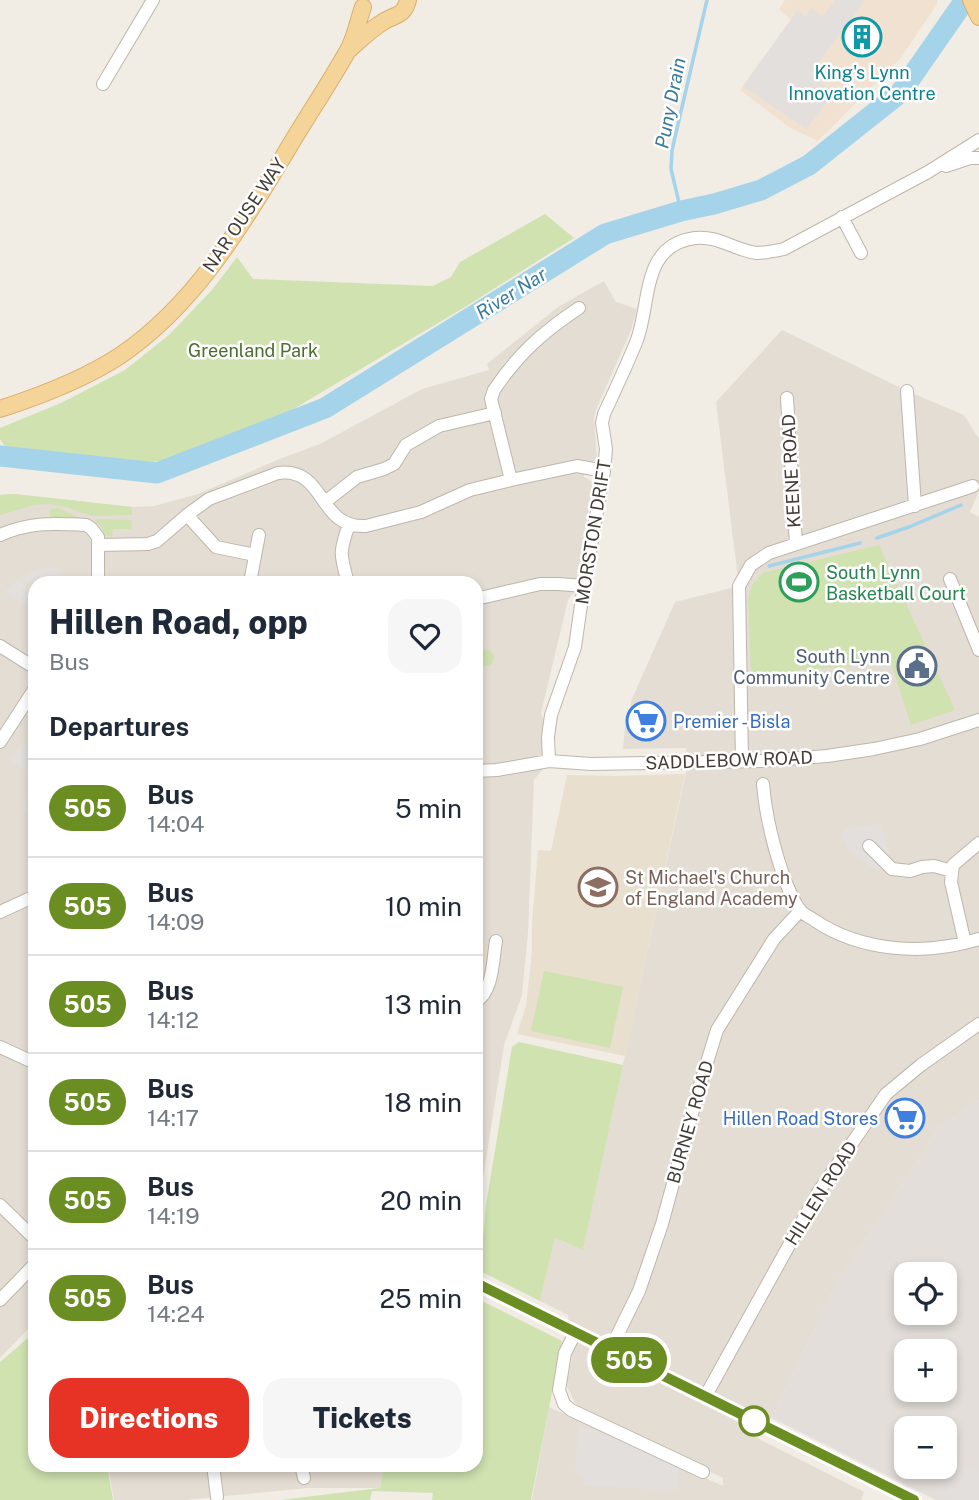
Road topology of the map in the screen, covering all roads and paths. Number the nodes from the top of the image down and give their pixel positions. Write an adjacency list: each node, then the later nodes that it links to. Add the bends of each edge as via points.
1 (153, 0): 8 (street)
2 (408, 0): 6 (main road, NAR OUSE WAY, via 396,17)
3 (971, 0): 5 (main road)
4 (362, 4): 6 (main road, NAR OUSE WAY, via 372,17); 7 (main road, NAR OUSE WAY)
5 (979, 16)
6 (383, 21): 7 (main road, NAR OUSE WAY)
7 (348, 50): 17 (main road, NAR OUSE WAY, via 229,244 157,327 120,356 73,381)
8 (103, 84)
9 (979, 140): 11 (street, MORSTON DRIFT)
10 (979, 158): 11 (street, MORSTON DRIFT)
11 (928, 172): 12 (street, MORSTON DRIFT)
12 (842, 217): 13 (street); 19 (street, MORSTON DRIFT, via 784,249 757,253 697,237 674,245 659,259 636,341 604,414)
13 (860, 253)
14 (579, 308): 18 (street, via 533,342 500,382 492,399)
15 (907, 391): 23 (street)
16 (787, 398): 28 (street, KEENE ROAD)
17 (0, 409)
18 (495, 413): 20 (street); 22 (street, via 439,426 406,445 394,464 357,477)
19 (604, 471): 20 (street, via 577,466); 35 (street, MORSTON DRIFT)
20 (511, 480): 25 (street, via 470,490 421,512 366,526)
21 (974, 486): 23 (street)
22 (325, 502): 24 (street, via 308,479 297,473 278,473 209,499); 25 (street)
23 (915, 506): 28 (street)
24 (187, 515): 29 (street, via 157,541); 30 (street, via 216,547)
25 (349, 524): 33 (street, via 341,549)
26 (0, 535): 29 (street, via 41,523 86,524 98,537)
27 (259, 535): 30 (street)
28 (796, 544): 44 (street, via 751,565 739,586)
29 (98, 545): 31 (street)
30 (255, 555): 32 (street)
31 (98, 576)
32 (251, 576)
33 (346, 576)
34 (950, 579): 38 (street)
35 (584, 586): 36 (street, via 540,584); 43 (street, MORSTON DRIFT, via 575,647 551,715)
36 (483, 597)
37 (0, 646): 39 (street)
38 (979, 650)
39 (28, 664)
40 (28, 699): 42 (street)
41 (979, 720): 44 (street, SADDLEBOW ROAD, via 874,749)
42 (0, 742)
43 (549, 761): 44 (street, SADDLEBOW ROAD); 45 (street, SADDLEBOW ROAD)
44 (742, 761)
45 (483, 771)
46 (763, 784): 51 (street, via 769,829)
47 (979, 843): 49 (street)
48 (869, 846): 49 (street, via 892,869 934,866)
49 (952, 871): 55 (street)
50 (28, 899): 52 (street)
51 (800, 911): 55 (street, via 853,939 895,948); 66 (street, BURNEY ROAD, via 774,939 717,1030 662,1224 639,1291)
52 (0, 912)
53 (979, 939): 55 (street)
54 (496, 941): 56 (street)
55 (965, 943)
56 (483, 996)
57 (979, 1024): 67 (street, HILLEN ROAD, via 886,1094 820,1191)
58 (0, 1047): 59 (street)
59 (28, 1060)
60 (0, 1205): 61 (street)
61 (28, 1232)
62 (28, 1271): 64 (street)
63 (483, 1287): 65 (street)
64 (0, 1300)
65 (575, 1333): 66 (street); 69 (street, via 565,1353 559,1390 564,1404)
66 (610, 1350): 67 (street)
67 (705, 1397): 71 (street)
68 (213, 1472): 70 (street)
69 (703, 1472)
70 (217, 1497)
71 (914, 1500)

